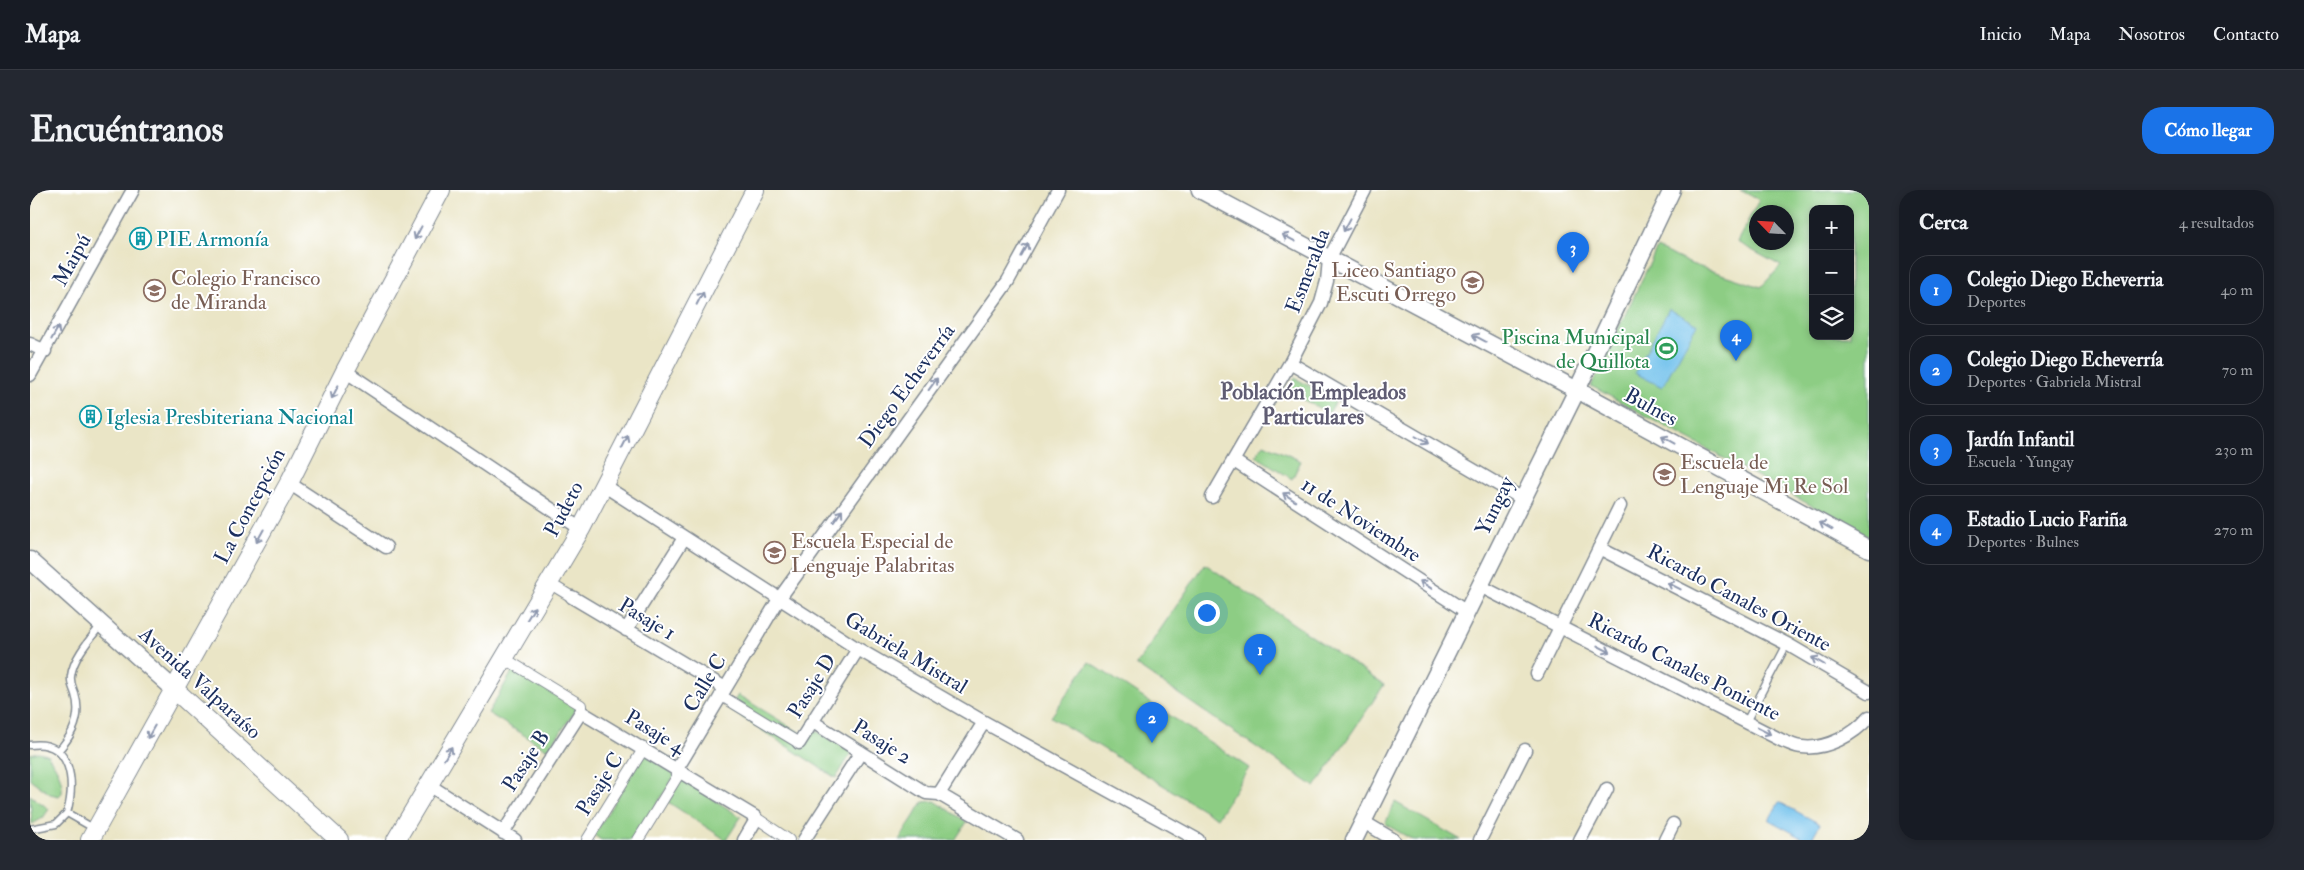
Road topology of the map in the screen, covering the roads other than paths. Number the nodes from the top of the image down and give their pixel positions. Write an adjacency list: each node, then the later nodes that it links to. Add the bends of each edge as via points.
1 (133, 190): 10 (street, Maipú, one-way to 1)
2 (441, 190): 12 (main road, La Concepción, one-way to 12)
3 (755, 190): 17 (main road, Pudeto, one-way to 3)
4 (1058, 190): 30 (street, Diego Echeverría, one-way to 4, via 1008,281)
5 (1200, 190): 8 (street, Bulnes, one-way to 5)
6 (1366, 190): 8 (street, Esmeralda, one-way to 8)
7 (1672, 190): 14 (street, Yungay)
8 (1329, 259): 11 (street, Esmeralda, via 1321,303); 14 (street, Bulnes, one-way to 8)
9 (30, 344): 10 (street)
10 (45, 351): 13 (street, Maipú)
11 (1290, 363): 15 (street, Esmeralda); 19 (street, one-way to 19)
12 (345, 371): 16 (main road, La Concepción, one-way to 16); 21 (street)
13 (30, 375)
14 (1577, 390): 19 (street, Yungay); 25 (street, Bulnes, one-way to 14)
15 (1234, 461): 18 (street, Esmeralda); 31 (street, 11 de Noviembre, one-way to 15)
16 (289, 483): 23 (street); 40 (main road, La Concepción, one-way to 40)
17 (603, 486): 21 (main road, Pudeto); 22 (street, Gabriela Mistral)
18 (1212, 497)
19 (1522, 499): 28 (street, Yungay)
20 (1620, 506): 24 (street)
21 (581, 529): 27 (main road, Pudeto)
22 (684, 538): 30 (street, Gabriela Mistral); 34 (street)
23 (386, 547)
24 (1599, 548): 33 (street); 35 (street, Ricardo Canales Oriente, one-way to 24)
25 (1869, 550)
26 (30, 560): 32 (street, Avenida Valparaíso)
27 (549, 583): 29 (street, Pasaje 1); 37 (main road, Pudeto, one-way to 27)
28 (1480, 586): 31 (street, Yungay); 33 (street, Ricardo Canales Poniente)
29 (572, 598): 34 (street, Pasaje 1)
30 (779, 598): 36 (street, Gabriela Mistral); 41 (street, Calle C)
31 (1467, 612): 59 (street, Yungay)
32 (102, 624): 40 (street, Avenida Valparaíso); 51 (lane, via 72,669 71,684 78,714 73,730)
33 (1561, 627): 38 (street); 46 (street, Ricardo Canales Poniente, one-way to 46)
34 (626, 630): 41 (street, Pasaje 1)
35 (1788, 644): 39 (street, Ricardo Canales Oriente, one-way to 35); 46 (lane)
36 (858, 649): 44 (street, Pasaje D); 45 (street, Gabriela Mistral)
37 (504, 658): 42 (street, Pasaje 4, via 581,705); 54 (main road, Pudeto, one-way to 37)
38 (1537, 674)
39 (1865, 689)
40 (175, 690): 63 (main road, La Concepción, one-way to 63); 65 (main road, Avenida Valparaíso)
41 (722, 692): 47 (street, Pasaje 1); 53 (street, Calle C)
42 (581, 712): 49 (street, Pasaje 4); 62 (street, Pasaje B)
43 (1869, 717): 46 (street, Ricardo Canales Poniente, one-way to 43, via 1801,747 1822,747 1860,728)
44 (813, 722): 47 (street, Pasaje D); 52 (street, Pasaje 2)
45 (984, 722): 56 (street); 73 (street, Gabriela Mistral)
46 (1746, 722)
47 (799, 743)
48 (30, 745): 51 (lane, via 44,745)
49 (644, 748): 53 (street, Pasaje 4); 68 (street, Pasaje C)
50 (1525, 750): 76 (street)
51 (58, 751): 57 (lane, via 67,763 72,782)
52 (861, 752): 56 (street, Pasaje 2); 64 (street)
53 (677, 769): 58 (street, Pasaje 4); 69 (street, Calle C, via 678,777)
54 (429, 786): 62 (street); 66 (main road, Pudeto)
55 (1607, 789): 77 (street)
56 (935, 794): 72 (street, Pasaje 2)
57 (67, 813): 61 (lane, via 56,824); 63 (lane)
58 (755, 817): 70 (street); 71 (street, Pasaje 4)
59 (1362, 821): 74 (street, Yungay); 75 (street)
60 (1673, 824): 78 (street)
61 (30, 829)
62 (503, 833): 67 (street)
63 (92, 837)
64 (807, 839)
65 (339, 840)
66 (396, 840)
67 (515, 840)
68 (587, 840)
69 (638, 840)
70 (744, 840)
71 (789, 840)
72 (1017, 840)
73 (1198, 840)
74 (1354, 840)
75 (1394, 840)
76 (1480, 840)
77 (1580, 840)
78 (1665, 840)

